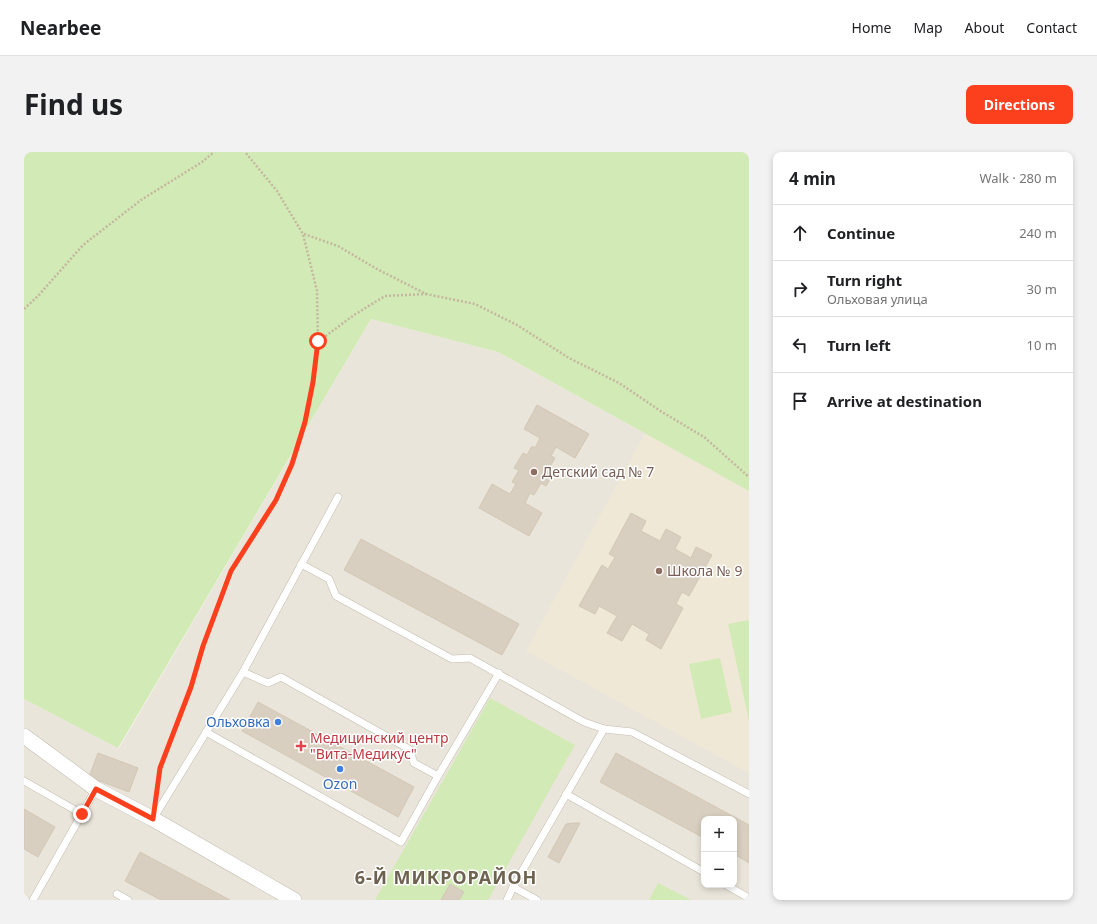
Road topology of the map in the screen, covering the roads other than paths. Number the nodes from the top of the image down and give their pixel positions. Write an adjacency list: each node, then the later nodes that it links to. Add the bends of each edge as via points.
1 (338, 497): 2 (lane)
2 (301, 564): 3 (lane); 4 (lane, via 329,579 336,596 452,659 470,658)
3 (243, 672): 6 (lane); 8 (lane, via 268,683 281,677 408,749 414,763)
4 (499, 673): 5 (lane, via 584,722); 8 (lane)
5 (604, 729): 11 (lane); 12 (lane, via 632,732)
6 (206, 732): 8 (lane, via 401,842); 14 (lane)
7 (24, 736): 10 (street)
8 (438, 776)
9 (24, 781): 13 (lane)
10 (96, 789): 13 (lane); 14 (street)
11 (566, 794): 15 (lane); 16 (lane)
12 (749, 794)
13 (82, 814): 20 (lane)
14 (153, 819): 22 (street)
15 (701, 870)
16 (513, 887): 23 (lane); 24 (lane)
17 (731, 888): 19 (lane)
18 (116, 894): 21 (lane)
19 (749, 898)
20 (33, 900)
21 (128, 900)
22 (294, 900)
23 (507, 900)
24 (536, 900)

